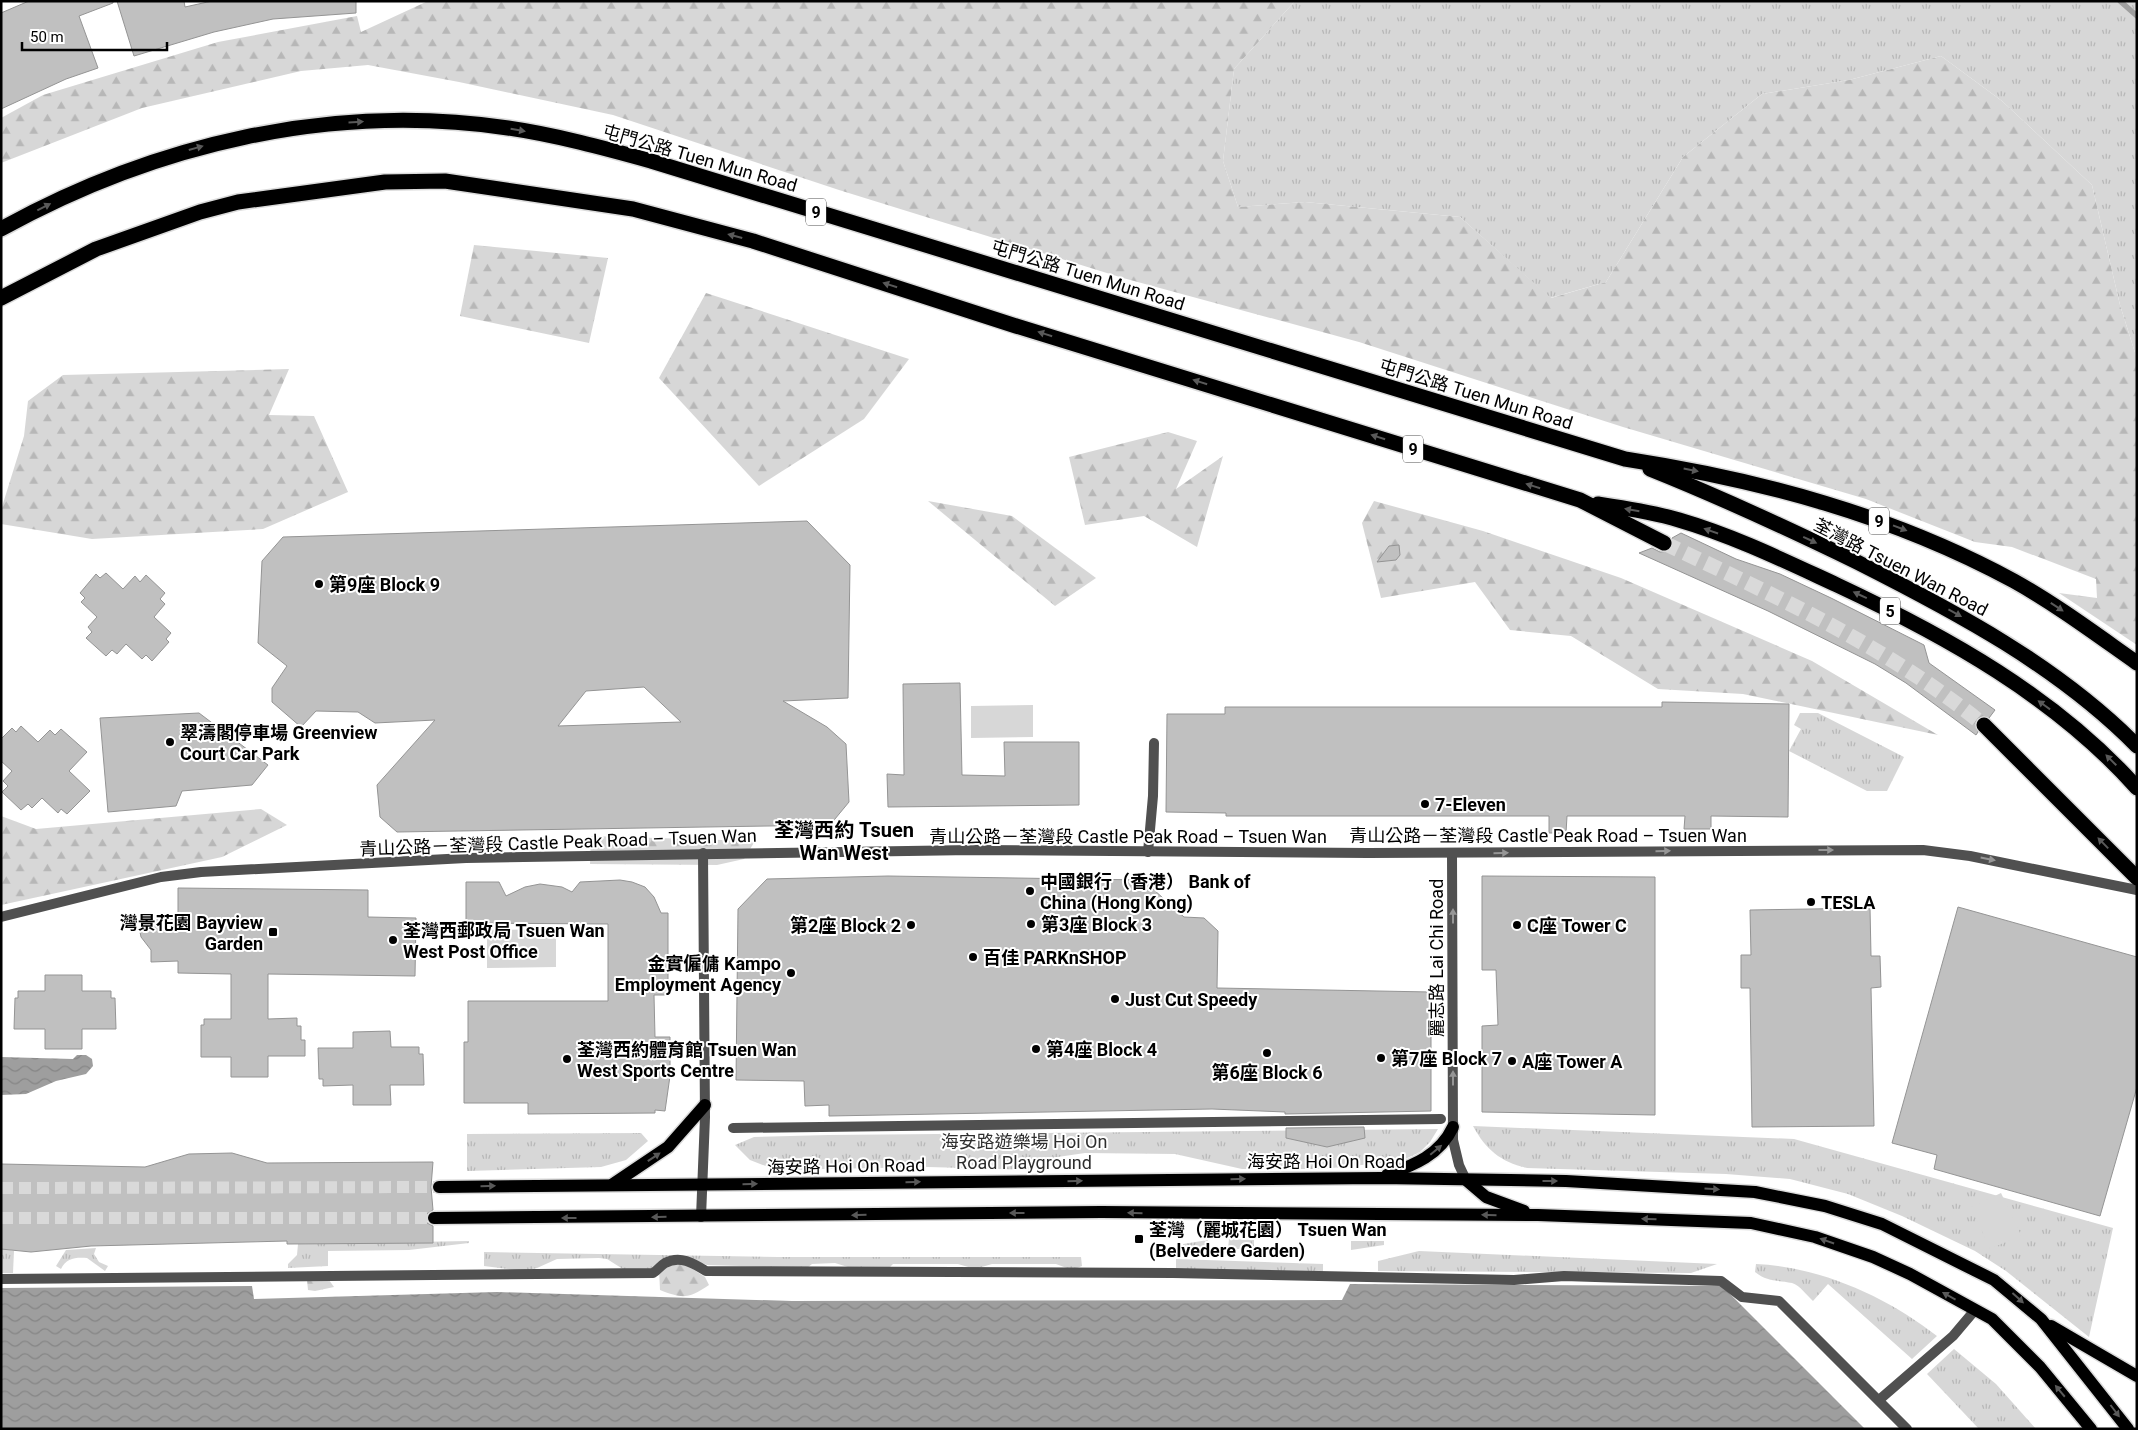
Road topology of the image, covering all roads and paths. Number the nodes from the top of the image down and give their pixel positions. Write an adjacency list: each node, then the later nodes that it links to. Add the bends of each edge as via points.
1 (1, 229): 3 (highway, 屯門公路 Tuen Mun Road / 9, one-way to 3, via 114,175 201,146 250,135 381,121 507,128 651,161)
2 (1, 298): 4 (highway, 9, one-way to 2, via 1016,326 753,241 633,209 454,182 385,182 238,202 96,249)
3 (1625, 459): 6 (highway, 屯門公路 Tuen Mun Road / 9, one-way to 6, via 1770,487 1904,530 2015,582); 9 (highway, 荃灣路 Tsuen Wan Road / 5, one-way to 9, via 1807,538 1957,614 2039,666)
4 (1580, 500): 5 (highway, 9); 10 (highway, 5, one-way to 4, via 2083,734 2021,688 1961,649 1872,601 1747,544 1679,520)
5 (1664, 543)
6 (2137, 663)
7 (1984, 725): 14 (highway, one-way to 7)
8 (1154, 743): 11 (street)
9 (2137, 746)
10 (2137, 788)
11 (1148, 852): 12 (street, 青山公路－荃灣段 Castle Peak Road – Tsuen Wan); 13 (street, 青山公路－荃灣段 Castle Peak Road – Tsuen Wan, via 972,850)
12 (1452, 853): 15 (street, 青山公路－荃灣段 Castle Peak Road – Tsuen Wan, one-way to 15, via 1923,850 1970,856); 19 (street, 麗志路 Lai Chi Road, one-way to 12)
13 (703, 854): 16 (street, 青山公路－荃灣段 Castle Peak Road – Tsuen Wan, via 486,857 232,868 161,877); 17 (street)
14 (2137, 878)
15 (2137, 890)
16 (1, 917)
17 (705, 1105): 23 (main road, one-way to 17, via 668,1146); 24 (street)
18 (1440, 1119): 20 (street)
19 (1453, 1127): 21 (main road, one-way to 19, via 1418,1163 1443,1144); 22 (street, 麗志路 Lai Chi Road, via 1454,1152)
20 (733, 1128)
21 (1380, 1178): 22 (main road, 海安路 Hoi On Road); 24 (main road, 海安路 Hoi On Road, one-way to 21)
22 (1466, 1180): 26 (main road, via 1486,1197); 31 (main road, 海安路 Hoi On Road, one-way to 31, via 1566,1181 1755,1192 1825,1206 1882,1224 1986,1276 2012,1293)
23 (614, 1184): 24 (main road, 海安路 Hoi On Road); 25 (main road, 海安路 Hoi On Road, one-way to 23)
24 (701, 1184): 27 (street)
25 (439, 1187)
26 (1538, 1215): 27 (main road, one-way to 27, via 1101,1212); 30 (main road, one-way to 26, via 1873,1257 1815,1237 1751,1222)
27 (701, 1216): 28 (main road, one-way to 28)
28 (434, 1218)
29 (1, 1279): 33 (street, via 653,1273 674,1260 692,1262 706,1271 1174,1273 1514,1280 1564,1276 1721,1281 1742,1297 1779,1301)
30 (1975, 1310): 33 (street, via 1953,1336); 35 (main road, one-way to 30, via 2040,1366 1992,1319)
31 (2041, 1319): 32 (main road, via 2100,1357); 36 (main road, 海安路 Hoi On Road, one-way to 36)
32 (2137, 1376)
33 (1879, 1400): 34 (street)
34 (1907, 1429)
35 (2091, 1429)
36 (2128, 1429)

